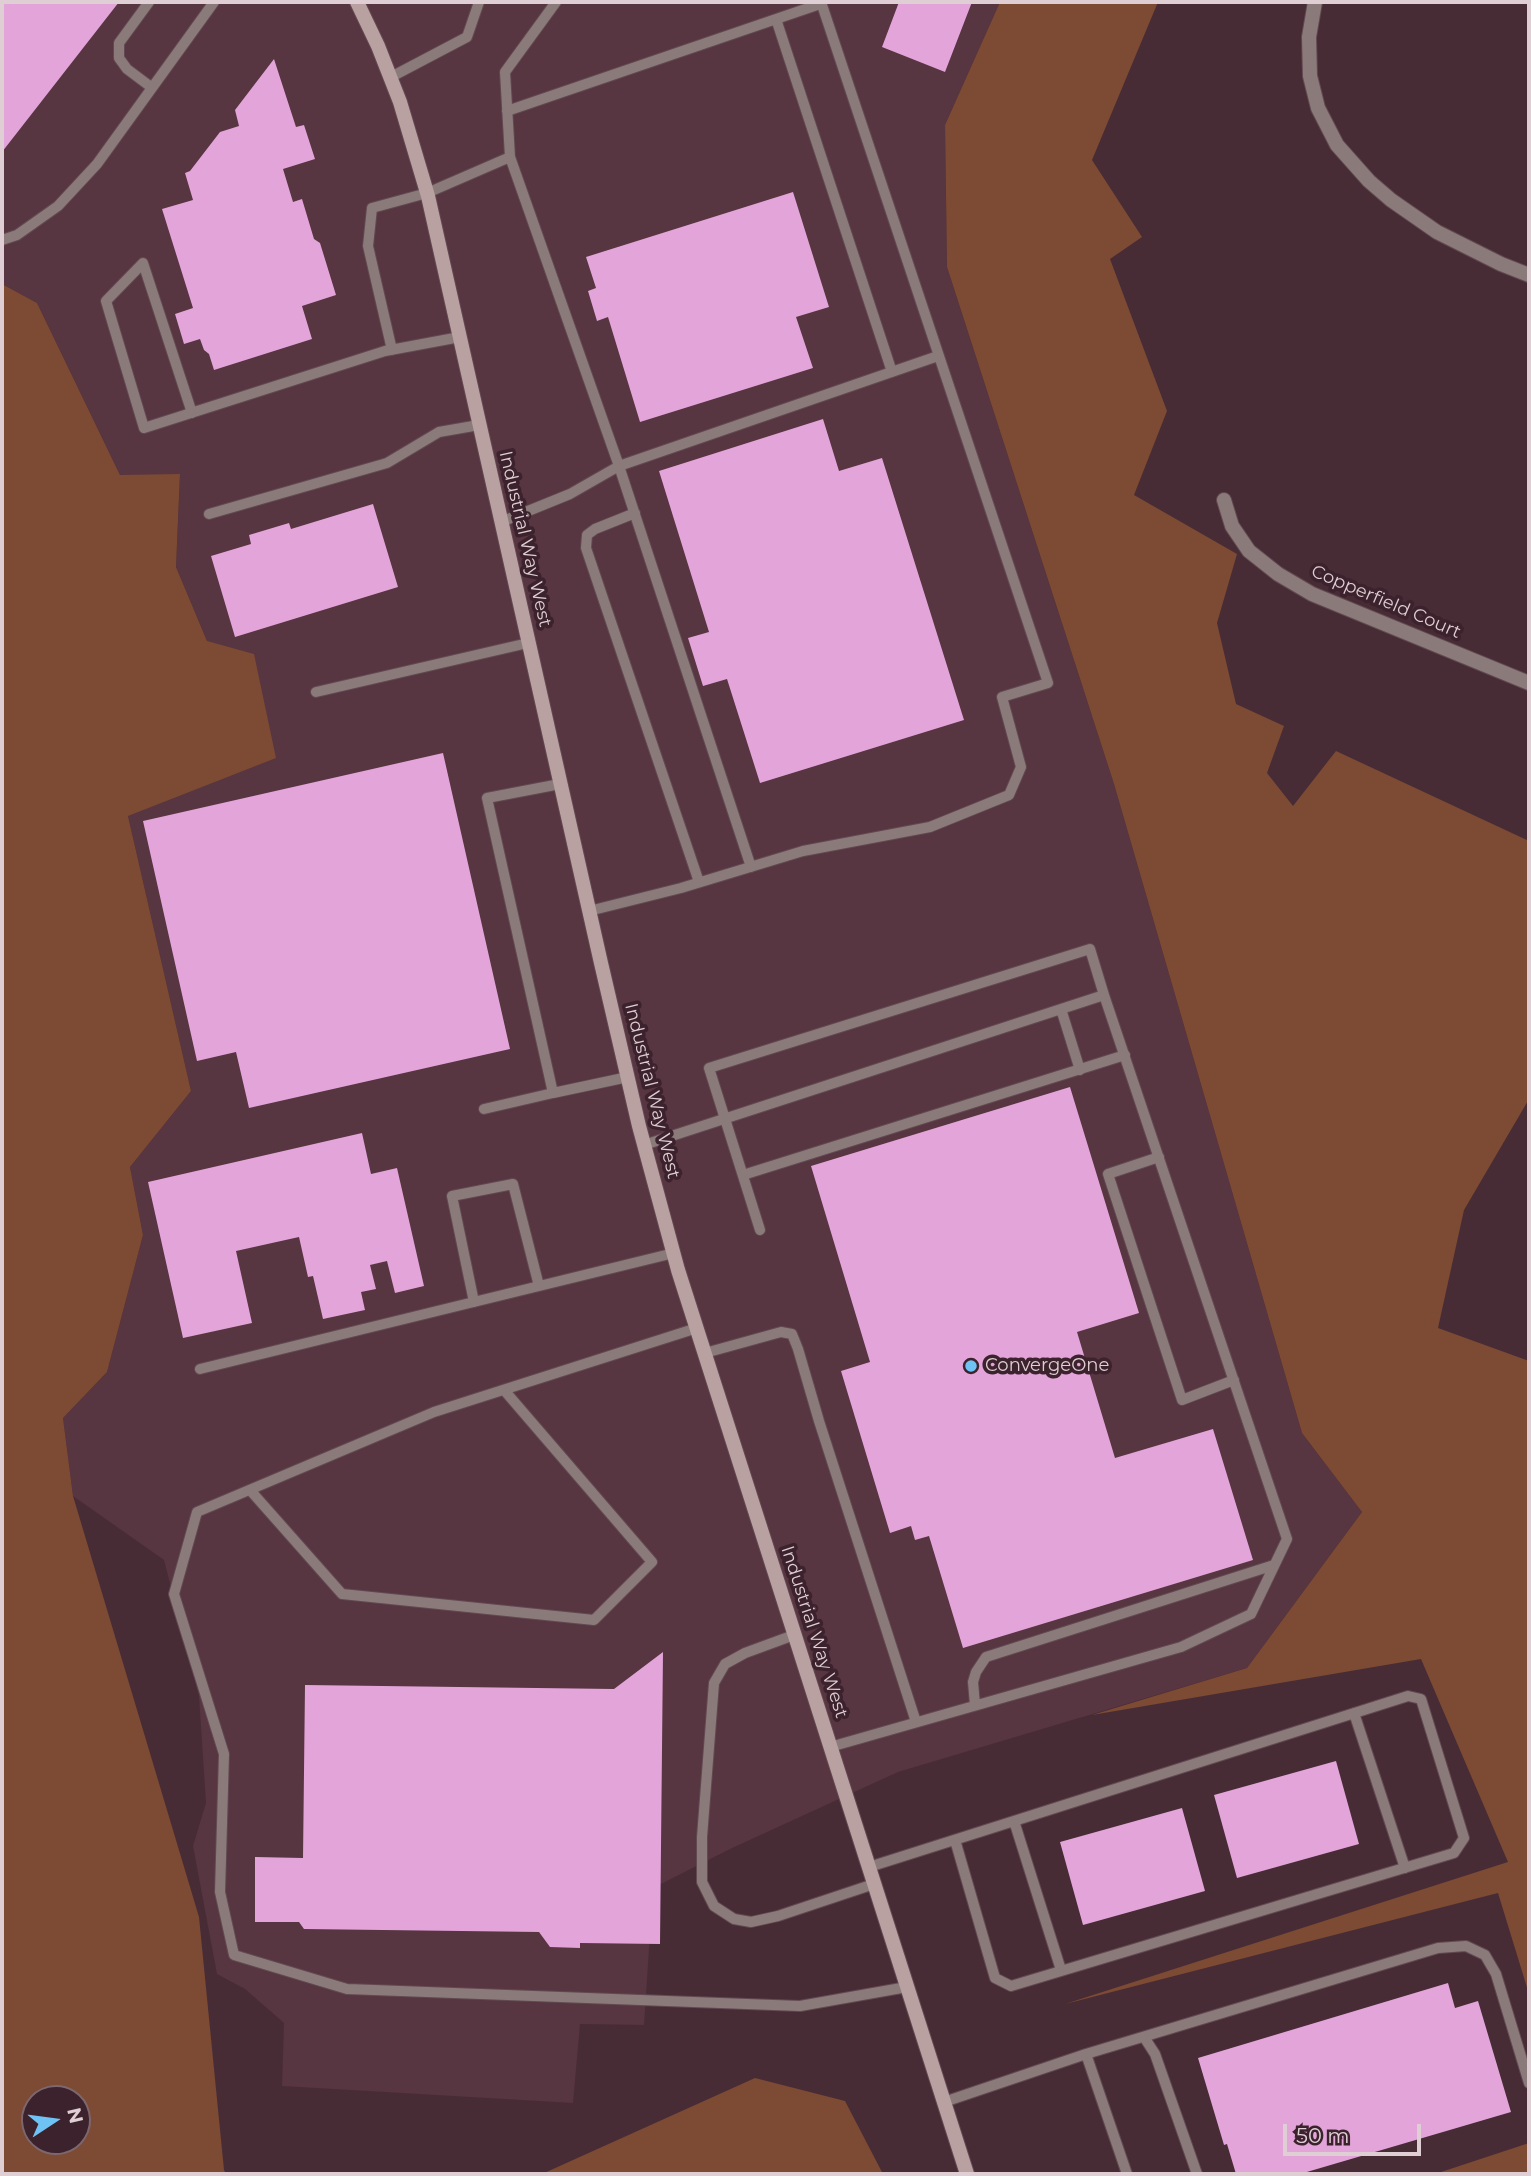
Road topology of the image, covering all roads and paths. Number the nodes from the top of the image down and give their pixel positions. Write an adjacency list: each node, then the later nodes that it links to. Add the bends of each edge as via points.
1 (149, 2): 10 (lane, via 120,43 119,58)
2 (214, 2): 10 (lane)
3 (357, 2): 9 (street, Industrial Way West)
4 (479, 2): 9 (lane, via 467,37)
5 (556, 2): 11 (lane, via 505,72)
6 (820, 2): 8 (lane); 18 (lane)
7 (1315, 2): 15 (street, via 1309,37 1310,76 1318,108 1337,145 1384,194 1437,232)
8 (776, 19): 11 (lane); 19 (lane)
9 (391, 77): 13 (street, Industrial Way West)
10 (151, 87): 14 (lane, via 97,164 58,206 17,235)
11 (507, 111): 12 (lane)
12 (510, 157): 13 (lane); 22 (lane)
13 (427, 193): 16 (street, Industrial Way West); 17 (lane, via 372,208 368,246)
14 (2, 240)
15 (1529, 275)
16 (460, 337): 17 (lane); 21 (street, Industrial Way West)
17 (392, 350): 20 (lane)
18 (938, 356): 19 (lane); 31 (lane, via 1048,683 1002,697 1021,767 1009,795 930,827 803,851)
19 (892, 372): 22 (lane)
20 (192, 413): 20 (lane, via 144,428 106,301 143,264)
21 (480, 425): 25 (lane, via 439,432 387,463); 26 (street, Industrial Way West)
22 (619, 466): 24 (lane); 26 (lane, via 570,494)
23 (1224, 500): 28 (street, Copperfield Court, via 1232,526 1249,551 1278,574 1312,594)
24 (635, 513): 31 (lane); 32 (lane, via 595,529 587,535 586,548)
25 (209, 514)
26 (501, 522): 27 (street, Industrial Way West)
27 (528, 643): 29 (lane); 30 (street, Industrial Way West)
28 (1529, 683)
29 (316, 692)
30 (560, 784): 33 (street, Industrial Way West); 39 (lane, via 486,798)
31 (751, 867): 32 (lane)
32 (699, 882): 33 (lane)
33 (589, 911): 38 (street, Industrial Way West)
34 (1104, 995): 35 (lane); 36 (lane); 41 (lane, via 1090,949 709,1068)
35 (1061, 1009): 37 (lane); 41 (lane)
36 (1125, 1055): 37 (lane); 43 (lane)
37 (1080, 1070): 44 (lane)
38 (628, 1077): 39 (lane); 42 (street, Industrial Way West)
39 (553, 1093): 40 (lane)
40 (484, 1109)
41 (725, 1119): 42 (lane); 44 (lane)
42 (644, 1145): 46 (street, Industrial Way West)
43 (1159, 1157): 52 (lane); 52 (lane, via 1108,1174 1182,1400)
44 (743, 1175): 45 (lane)
45 (760, 1230)
46 (674, 1253): 47 (lane); 49 (street, Industrial Way West)
47 (539, 1286): 48 (lane); 48 (lane, via 513,1184 452,1196)
48 (474, 1302): 51 (lane)
49 (697, 1328): 50 (street, Industrial Way West); 53 (lane)
50 (705, 1353): 56 (street, Industrial Way West); 59 (lane, via 781,1332 792,1334)
51 (200, 1369)
52 (1234, 1380): 55 (lane, via 1287,1539)
53 (504, 1390): 54 (lane, via 435,1412); 54 (lane, via 652,1562 594,1620 342,1594)
54 (250, 1490): 67 (lane, via 197,1511 174,1594 224,1754 220,1892 234,1955 347,1989 800,2007)
55 (1274, 1565): 57 (lane, via 1251,1614 1181,1647); 57 (lane, via 986,1657 973,1682)
56 (794, 1635): 60 (street, Industrial Way West); 65 (lane, via 725,1664 714,1683 702,1882 714,1906 734,1919 751,1922)
57 (975, 1705): 59 (lane)
58 (1354, 1713): 61 (lane); 64 (lane); 64 (lane, via 1408,1696 1421,1699 1464,1838 1454,1853)
59 (916, 1722): 60 (lane)
60 (830, 1747): 63 (street, Industrial Way West)
61 (1014, 1821): 62 (lane); 66 (lane)
62 (955, 1840): 63 (lane); 66 (lane, via 995,1978 1011,1986)
63 (869, 1867): 65 (street, Industrial Way West)
64 (1405, 1868): 66 (lane)
65 (874, 1884): 67 (street, Industrial Way West)
66 (1061, 1970)
67 (907, 1987): 71 (street, Industrial Way West)
68 (1144, 2037): 69 (lane); 70 (lane, via 1438,1948 1466,1947 1485,1955 1496,1974); 74 (lane, via 1155,2054)
69 (1086, 2054): 71 (lane); 73 (lane)
70 (1529, 2083)
71 (944, 2102): 72 (street, Industrial Way West)
72 (967, 2174)
73 (1127, 2174)
74 (1197, 2174)

